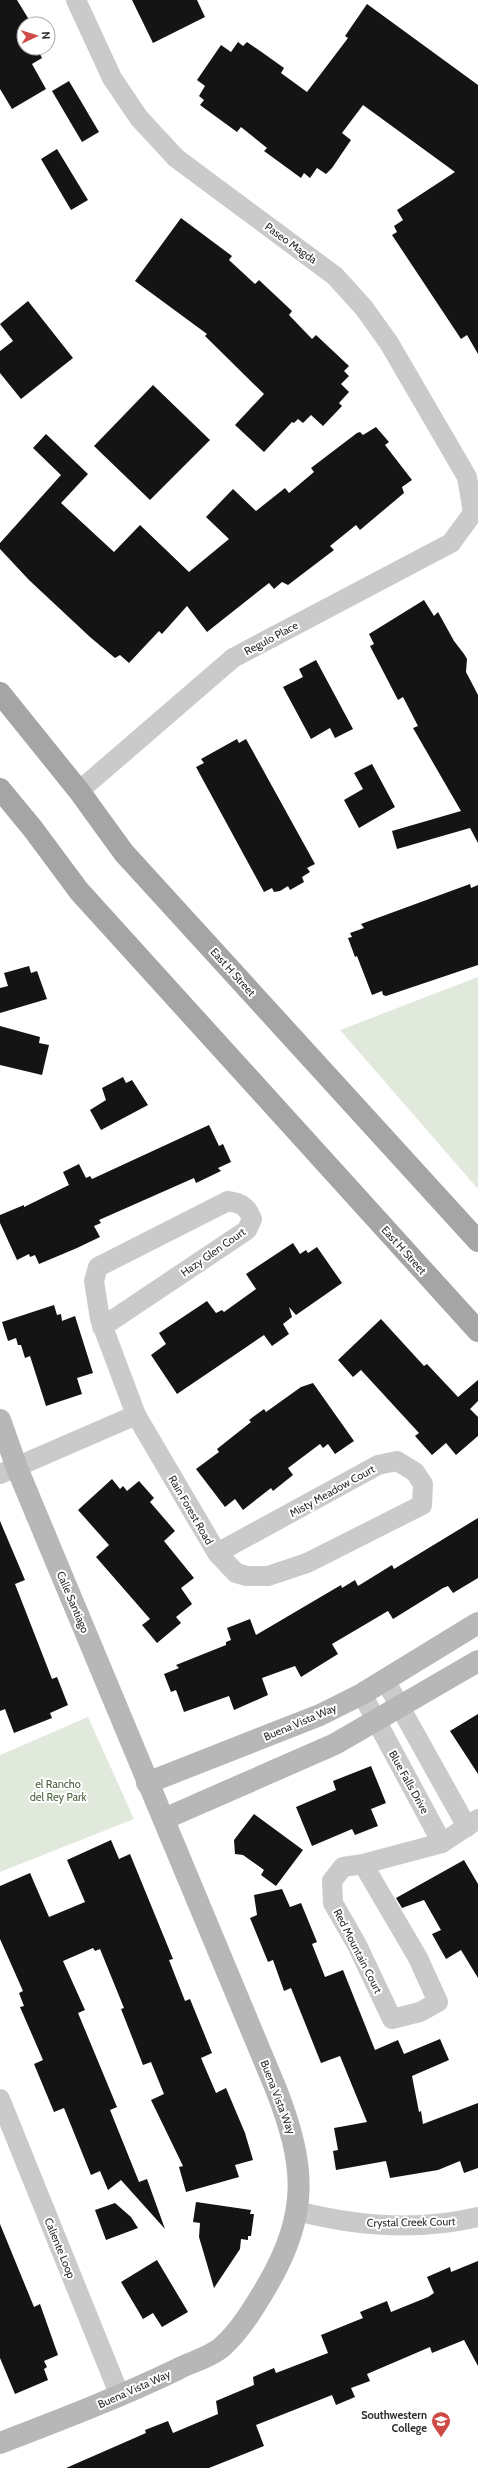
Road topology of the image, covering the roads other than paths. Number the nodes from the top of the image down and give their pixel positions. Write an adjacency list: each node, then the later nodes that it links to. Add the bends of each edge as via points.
1 (76, 0): 2 (street, Paseo Magda, via 112,78 144,124 192,171 335,276 364,308 389,342 467,477)
2 (475, 512): 5 (street, Regulo Place, via 451,544 233,658)
3 (0, 693): 5 (main road, East H Street)
4 (0, 789): 9 (main road, East H Street, via 79,891)
5 (79, 791): 6 (main road, East H Street, via 124,853)
6 (478, 1241)
7 (98, 1267): 8 (street, Rain Forest Road, via 94,1281); 8 (street, Hazy Glen Court, via 228,1202 239,1203 248,1209 252,1219 247,1230)
8 (102, 1327): 10 (street, Rain Forest Road)
9 (478, 1331)
10 (136, 1415): 12 (street); 13 (street, Rain Forest Road)
11 (0, 1420): 12 (street, Calle Santiago)
12 (8, 1471): 21 (street, Calle Santiago)
13 (217, 1554): 14 (street, Rain Forest Road, via 236,1573); 14 (street, Misty Meadow Court, via 378,1465 398,1461 415,1472 423,1484 422,1505 307,1563)
14 (268, 1576)
15 (478, 1623): 17 (street, Buena Vista Way)
16 (478, 1661): 19 (street)
17 (385, 1680): 18 (street, Buena Vista Way); 19 (street)
18 (362, 1694): 20 (street, Blue Falls Drive); 21 (street, Buena Vista Way, via 320,1715)
19 (401, 1707): 20 (street); 23 (street)
20 (376, 1722): 22 (street, via 335,1744); 24 (street, Blue Falls Drive)
21 (147, 1783): 22 (street, Buena Vista Way)
22 (164, 1819): 27 (street, Buena Vista Way, via 290,2126 299,2168)
23 (473, 1823): 24 (street)
24 (442, 1843): 25 (street, Red Mountain Court)
25 (363, 1864): 25 (street, Red Mountain Court, via 418,1958 438,2002 420,2012 392,2019 357,1945 333,1903 332,1881 343,1867)
26 (0, 2099): 29 (street, Caliente Loop)
27 (297, 2212): 28 (street, Crystal Creek Court, via 331,2220 370,2224 430,2224); 29 (street, Buena Vista Way, via 294,2230 280,2264 255,2308 221,2348)
28 (478, 2217)
29 (120, 2396): 30 (street, Buena Vista Way)
30 (0, 2443)

